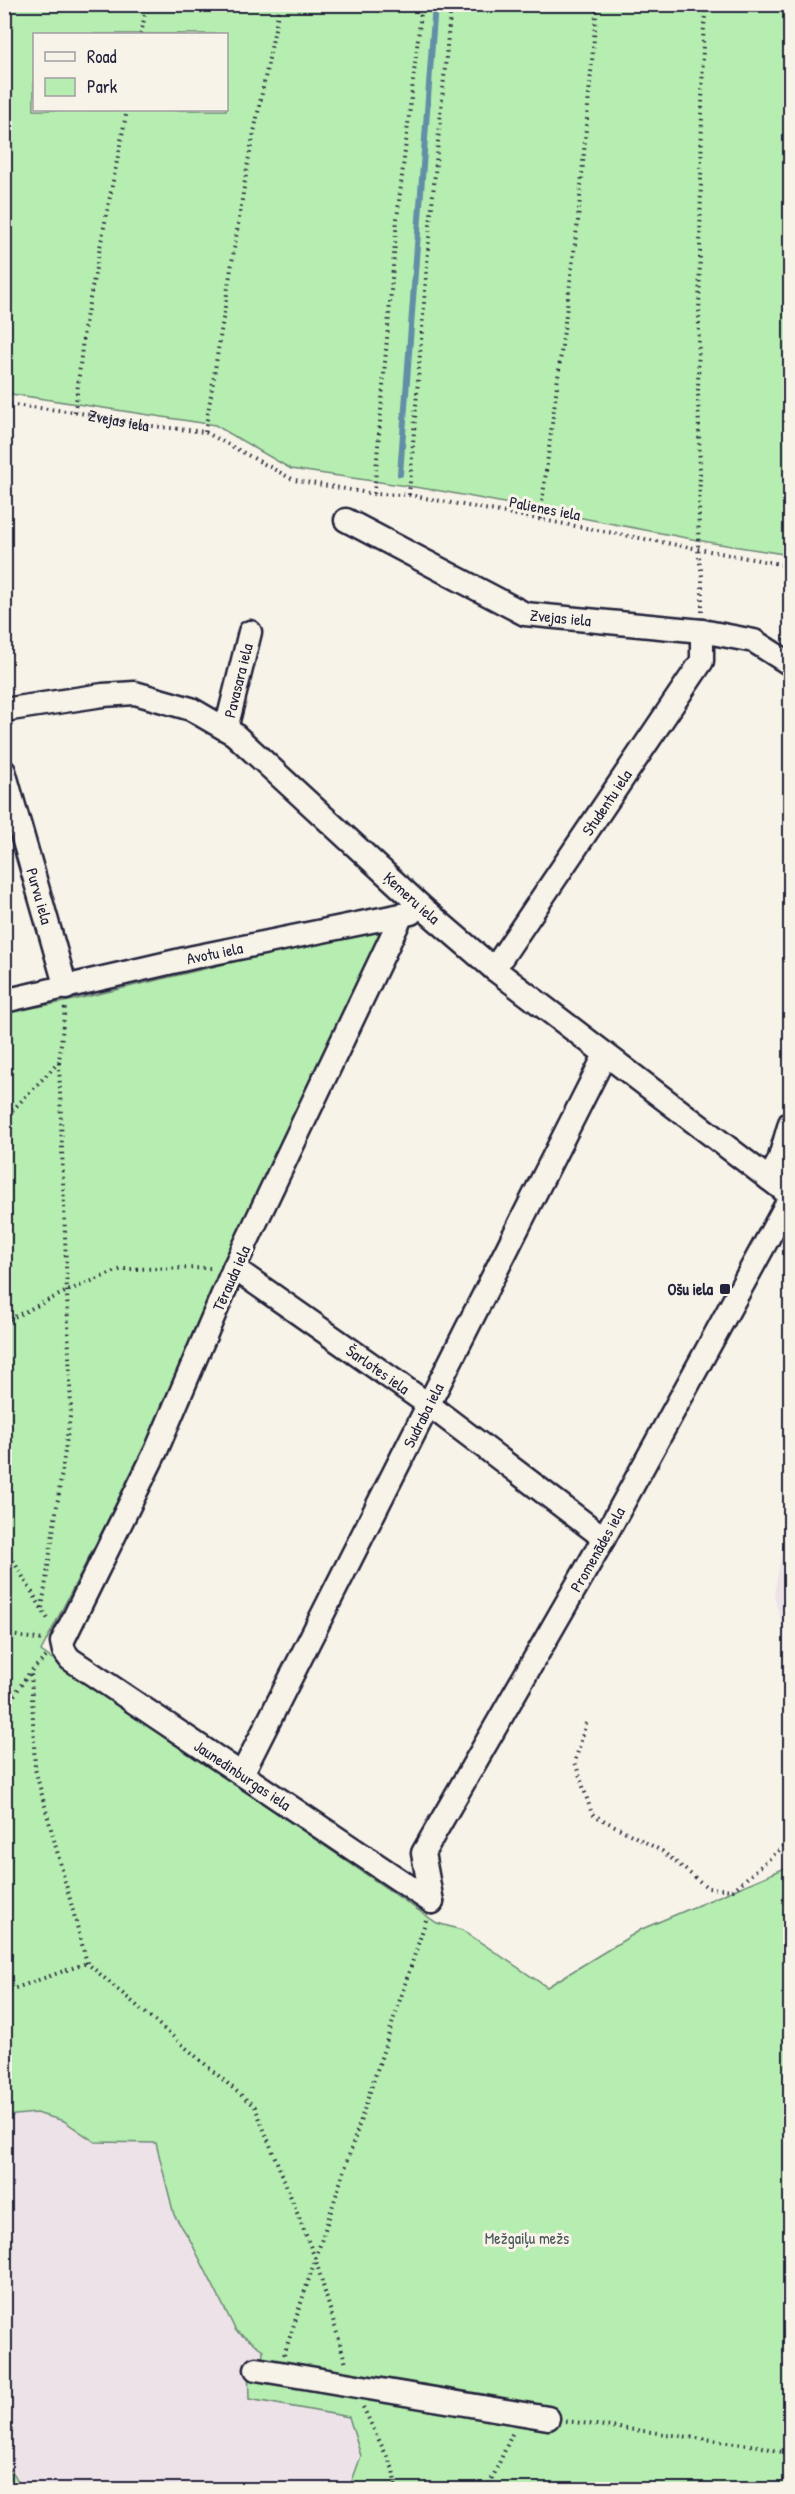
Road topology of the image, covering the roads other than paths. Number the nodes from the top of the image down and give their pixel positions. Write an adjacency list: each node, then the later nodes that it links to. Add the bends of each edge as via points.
1 (346, 520): 2 (street, Zvejas iela, via 525,614)
2 (702, 631): 4 (street, Zvejas iela, via 754,641); 10 (street, Studentu iela, via 702,661)
3 (250, 632): 6 (street, Pavasara iela)
4 (790, 664)
5 (4, 710): 6 (street, Ķemeru iela, via 135,693 191,709)
6 (226, 729): 8 (street, Ķemeru iela)
7 (4, 771): 11 (street, Purvu iela)
8 (424, 909): 9 (street, Avotu iela); 10 (street, Ķemeru iela)
9 (402, 915): 11 (street, Avotu iela, via 194,957); 17 (street, Tērauda iela)
10 (494, 969): 13 (street, Ķemeru iela)
11 (66, 988): 12 (street, Avotu iela)
12 (4, 1001)
13 (605, 1055): 15 (street, Ķemeru iela); 18 (street, Sudraba iela)
14 (790, 1123): 15 (street, via 779,1161)
15 (769, 1179): 16 (street, Ķemeru iela)
16 (790, 1197): 19 (street, Promenādes iela)
17 (234, 1268): 18 (street, Šarlotes iela); 20 (street, Tērauda iela, via 156,1451)
18 (429, 1405): 19 (street, Šarlotes iela); 21 (street, Sudraba iela)
19 (604, 1538): 22 (street, Promenādes iela, via 423,1853)
20 (62, 1642): 21 (street, Jaunedinburgas iela, via 70,1659)
21 (242, 1774): 22 (street, Jaunedinburgas iela)
22 (432, 1902)
23 (267, 2371): 24 (street)
24 (537, 2416)

